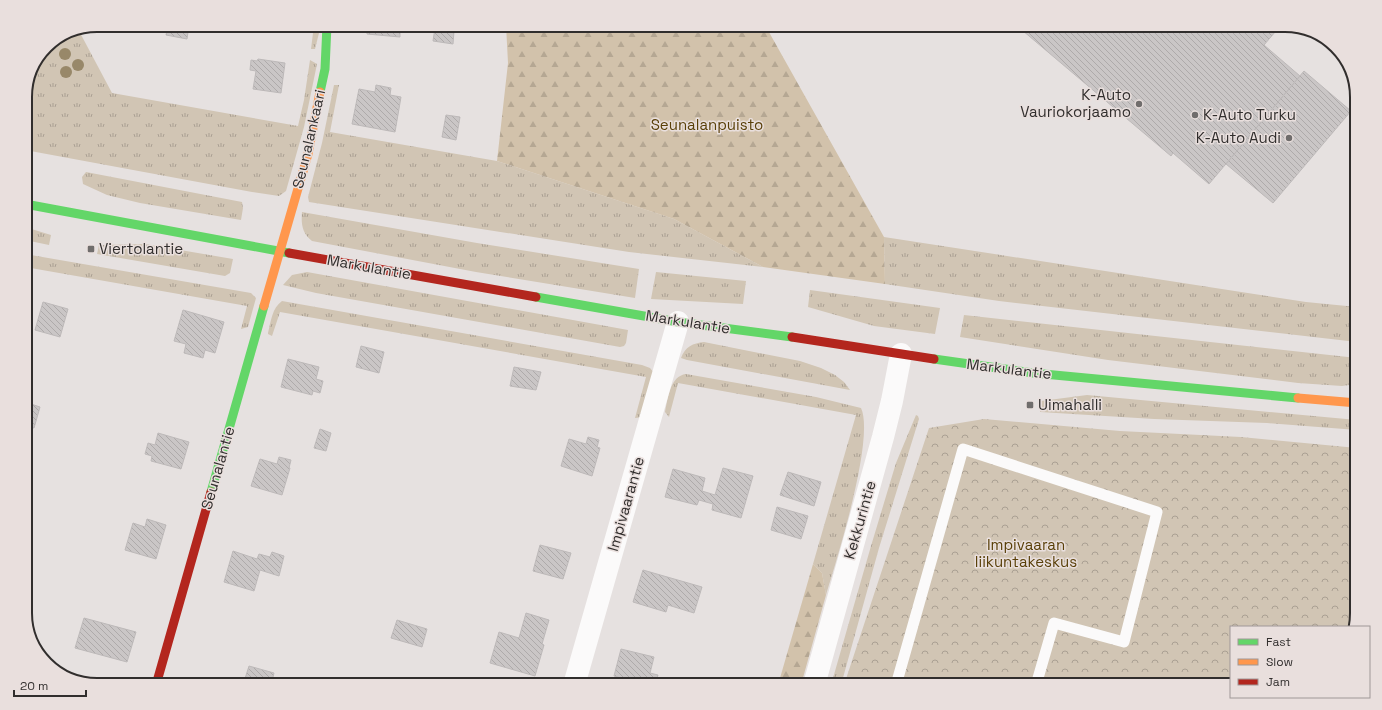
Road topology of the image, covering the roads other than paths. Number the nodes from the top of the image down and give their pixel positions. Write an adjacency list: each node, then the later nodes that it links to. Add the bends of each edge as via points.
1 (327, 32): 3 (main road, Seunalankaari, via 324,76 308,154)
2 (32, 205): 3 (main road, Markulantie)
3 (280, 252): 4 (main road, Markulantie); 7 (main road, Seunalantie)
4 (678, 322): 5 (main road, Markulantie); 8 (street, Impivaarantie)
5 (901, 354): 6 (main road, Markulantie, via 1068,377); 9 (street, Kekkurintie, via 885,430)
6 (1350, 402)
7 (158, 678)
8 (576, 678)
9 (816, 678)
10 (898, 678): 11 (lane, via 963,449 1157,512 1124,642 1054,623)
11 (1038, 678)

